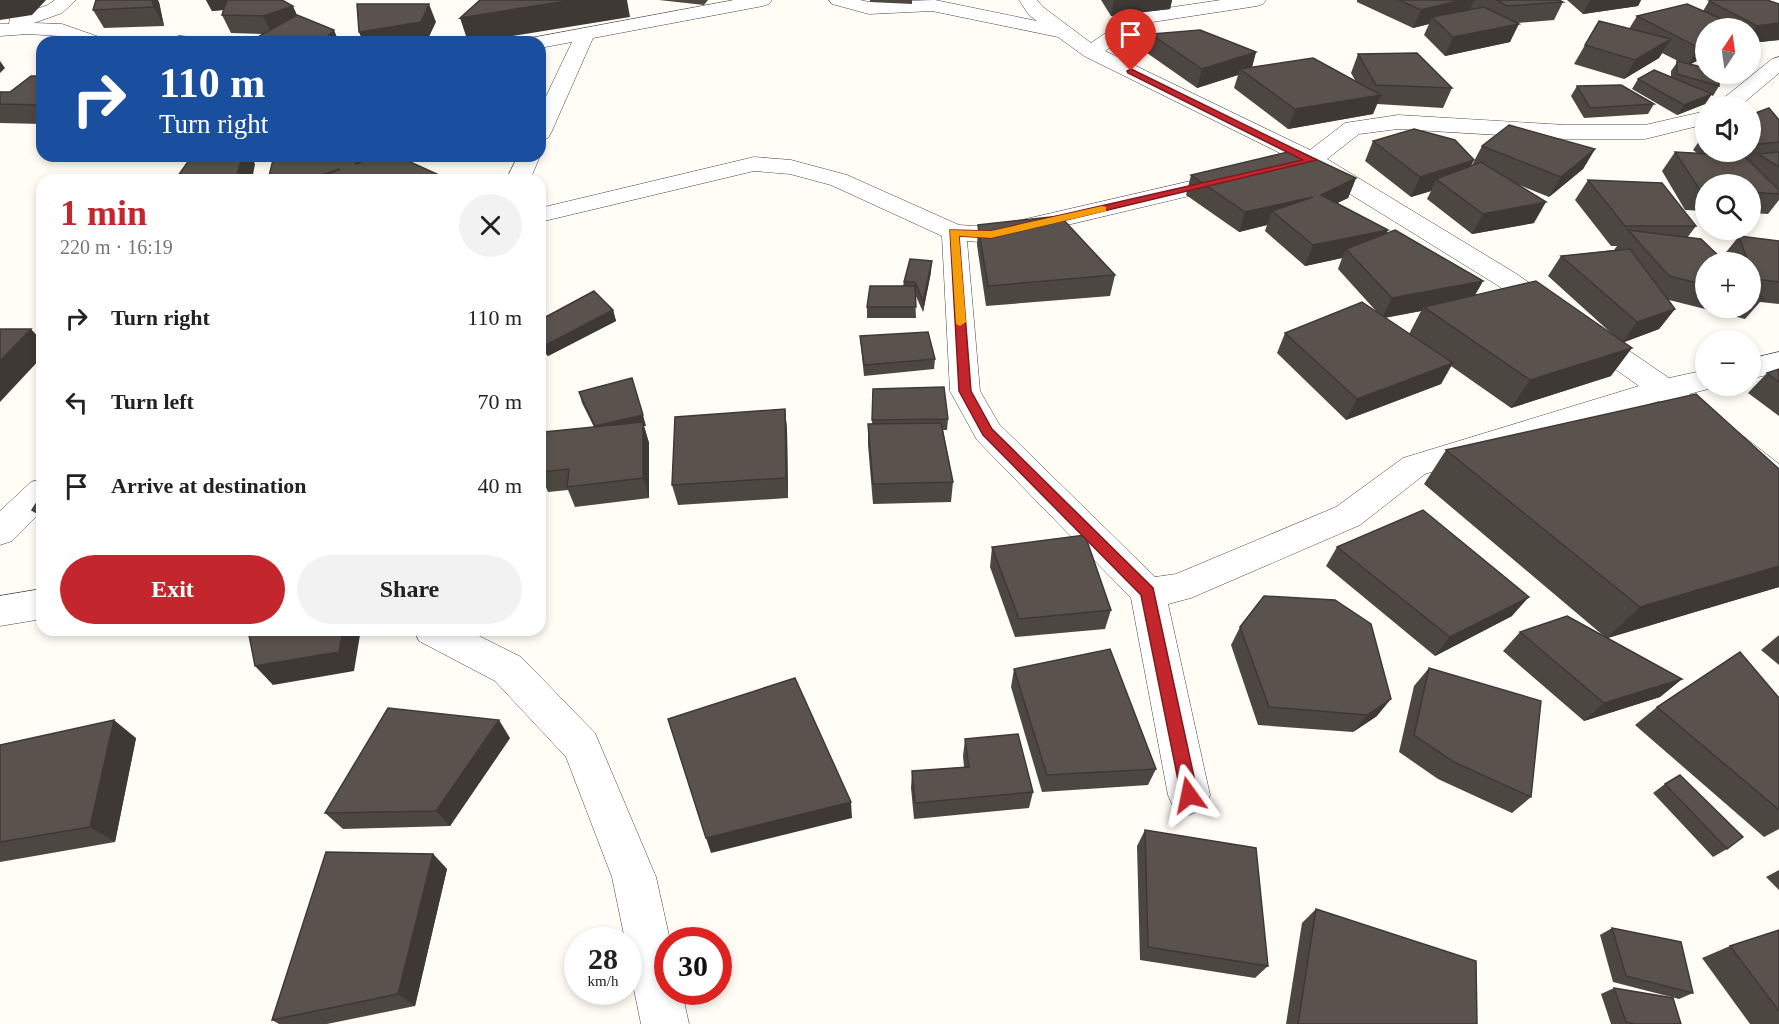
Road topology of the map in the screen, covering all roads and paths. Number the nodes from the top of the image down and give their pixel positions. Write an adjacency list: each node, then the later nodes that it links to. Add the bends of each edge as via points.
1 (67, 0): 6 (street, via 55,9)
2 (763, 0): 8 (street)
3 (838, 0): 7 (street, via 868,8 932,5)
4 (1028, 0): 7 (street, via 1036,11)
5 (1257, 0): 11 (street, via 1140,18)
6 (0, 29): 9 (street, via 62,30)
7 (1065, 32): 11 (street)
8 (585, 34): 10 (street); 14 (street)
9 (78, 36)
10 (546, 41)
11 (1091, 51): 16 (street)
12 (1779, 63): 13 (street)
13 (1740, 96)
14 (546, 120)
15 (1695, 120): 16 (street, via 1645,132 1566,132 1398,122 1353,128)
16 (1312, 160): 18 (street, via 991,235); 22 (street, via 1506,279)
17 (546, 214): 18 (street, via 754,164 791,167 839,180)
18 (954, 232): 26 (street, via 965,391 988,432)
19 (1779, 362): 20 (street)
20 (1761, 366)
21 (1695, 382): 22 (street)
22 (1664, 389): 23 (street); 26 (street, via 1414,466 1348,516 1179,588)
23 (1779, 481)
24 (36, 497): 25 (street)
25 (0, 532)
26 (1148, 592): 30 (street)
27 (36, 605): 28 (street)
28 (0, 611)
29 (444, 636): 31 (street, via 508,669 581,747 634,877)
30 (1189, 795)
31 (665, 1024)

